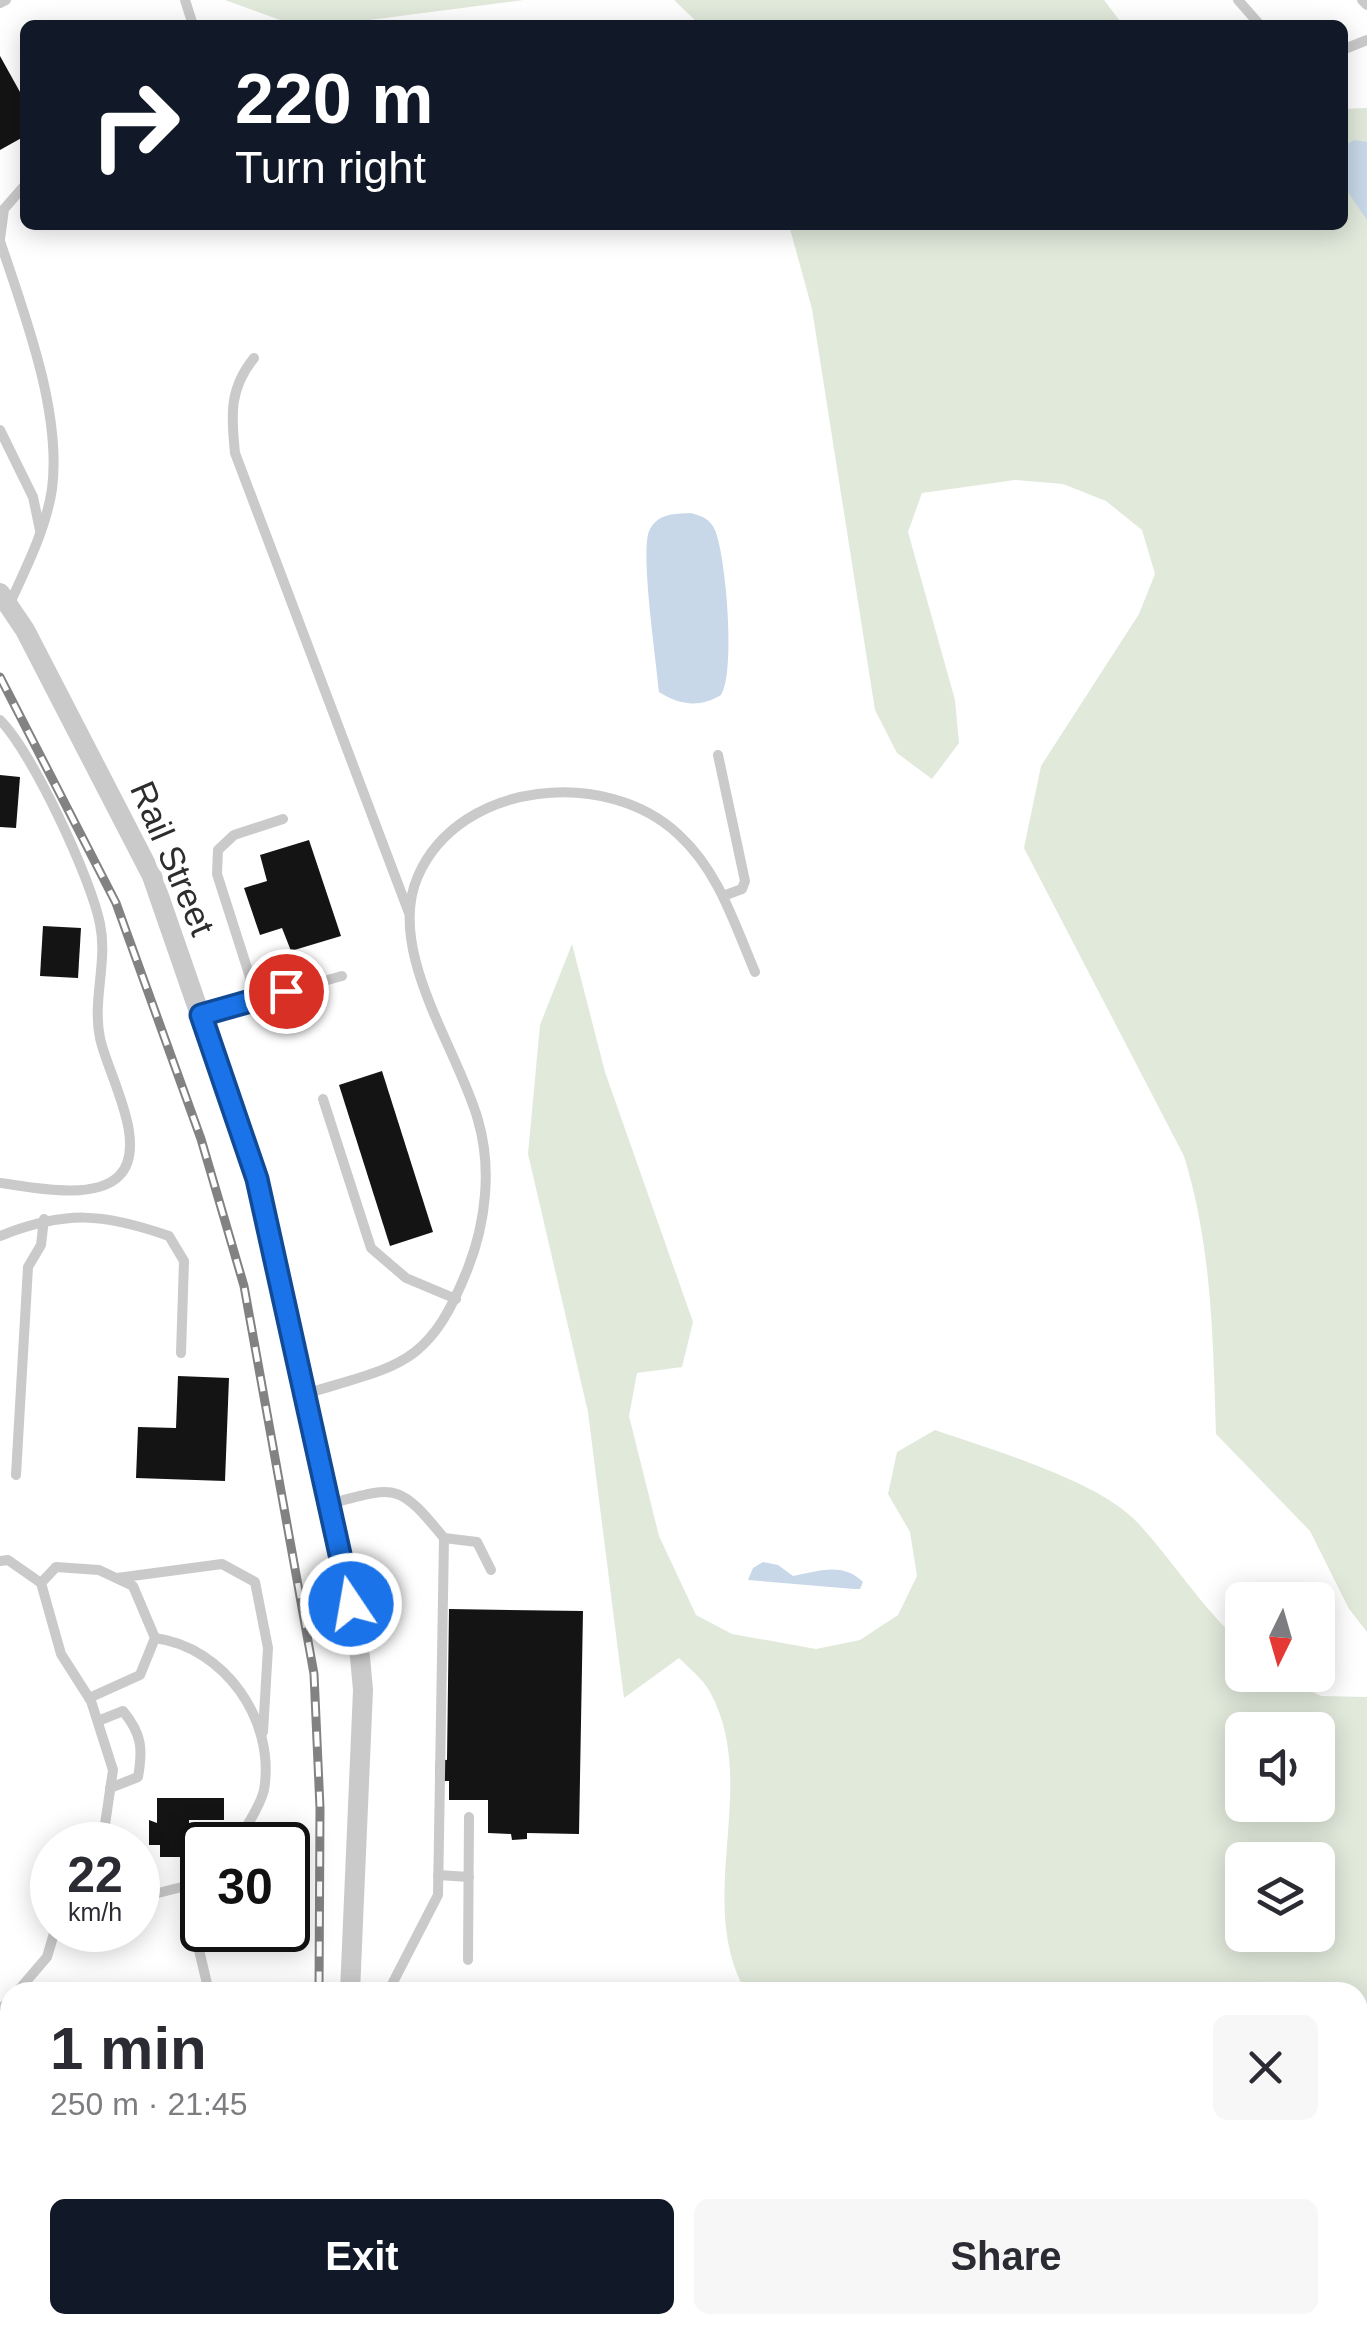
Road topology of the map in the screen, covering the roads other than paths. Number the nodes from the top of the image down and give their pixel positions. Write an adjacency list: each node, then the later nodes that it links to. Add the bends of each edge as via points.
1 (1238, 0): 2 (lane)
2 (1256, 20)
3 (20, 190): 4 (lane, via 4,209)
4 (0, 240): 7 (lane, via 53,441 52,490)
5 (254, 358): 13 (lane, via 238,378 230,408 235,453)
6 (0, 430): 7 (lane, via 32,497)
7 (40, 531): 8 (lane)
8 (4, 599): 17 (street, Rail Street, via 152,876)
9 (0, 720): 19 (lane, via 50,803 101,926 99,1036 130,1147 119,1176 104,1184 57,1189)
10 (718, 755): 12 (lane, via 744,866 742,888)
11 (283, 819): 16 (lane, via 234,834 218,850 217,874)
12 (723, 896): 13 (lane, via 708,864 676,831 641,811 604,796 531,793 490,807 435,850 418,877); 14 (lane)
13 (409, 914): 22 (lane, via 423,981 479,1124 486,1168 484,1215)
14 (755, 972)
15 (342, 976): 16 (lane)
16 (257, 998): 17 (lane)
17 (201, 1015): 24 (street, Rail Street, via 257,1179)
18 (323, 1099): 22 (lane, via 371,1248 406,1278)
19 (0, 1183)
20 (44, 1219): 21 (lane); 23 (lane, via 116,1218 169,1236 184,1261); 25 (lane, via 28,1267)
21 (0, 1236)
22 (456, 1298): 24 (lane, via 424,1348)
23 (181, 1353)
24 (305, 1394): 26 (street, Rail Street)
25 (16, 1475)
26 (329, 1504): 27 (lane, via 387,1489 413,1500); 47 (street, Rail Street, via 363,1690)
27 (444, 1538): 29 (lane, via 477,1542); 40 (lane)
28 (0, 1561): 31 (lane)
29 (491, 1570)
30 (117, 1578): 31 (lane, via 56,1566); 32 (lane, via 134,1586); 35 (lane, via 222,1564 254,1582 268,1648)
31 (41, 1582): 33 (lane, via 60,1654)
32 (155, 1638): 33 (lane, via 140,1676); 35 (lane, via 184,1642 231,1678)
33 (89, 1698): 34 (lane)
34 (98, 1720): 36 (lane, via 112,1770); 36 (lane, via 123,1711 143,1748 138,1778)
35 (263, 1732): 39 (lane, via 264,1792)
36 (110, 1788): 38 (lane)
37 (469, 1816): 41 (lane)
38 (105, 1822)
39 (248, 1822)
40 (438, 1875): 41 (lane); 48 (lane, via 438,1895)
41 (469, 1877): 44 (lane)
42 (48, 1952): 45 (lane)
43 (199, 1952): 46 (lane)
44 (468, 1960)
45 (26, 1982)
46 (207, 1982)
47 (350, 1982)
48 (393, 1982)

